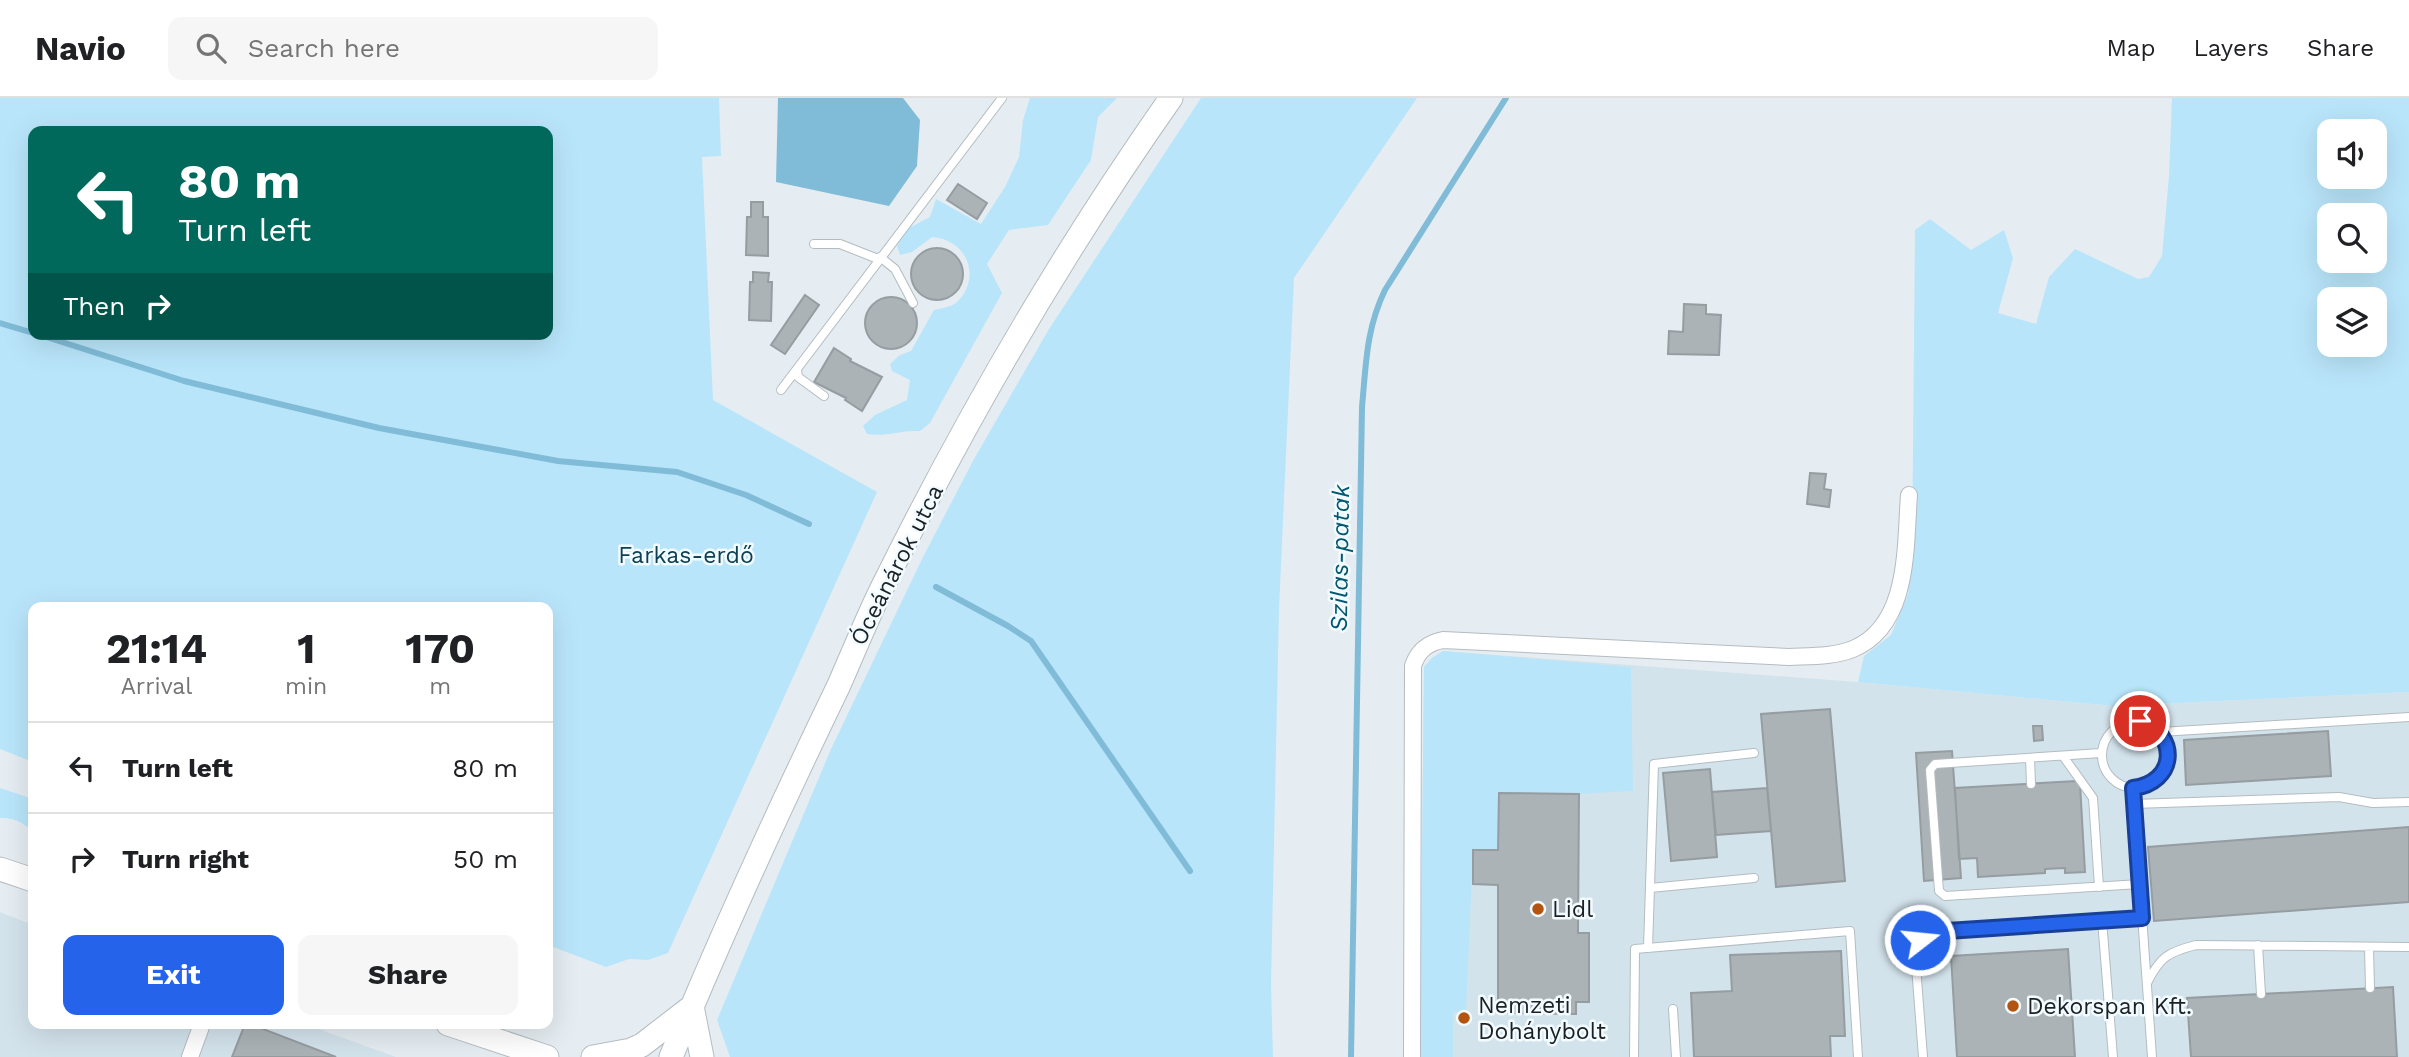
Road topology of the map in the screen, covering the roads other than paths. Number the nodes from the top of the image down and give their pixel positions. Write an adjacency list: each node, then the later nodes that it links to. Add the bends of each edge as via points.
1 (1002, 98): 4 (lane)
2 (1171, 98): 35 (street, Óceánárok utca, via 1044,295 930,497 881,591)
3 (814, 244): 4 (lane, via 840,244)
4 (879, 258): 5 (lane, via 895,269); 6 (lane)
5 (913, 303)
6 (797, 370): 7 (lane); 8 (lane, via 798,377)
7 (781, 390)
8 (824, 396)
9 (1909, 495): 44 (street, via 1894,606 1877,633 1843,652 1789,657 1443,640 1418,654 1413,666)
10 (2409, 717): 11 (lane)
11 (2160, 732): 13 (lane, via 2140,721 2118,725 2109,732); 17 (lane, via 2166,742 2167,764 2155,782)
12 (1754, 753): 25 (lane, via 1654,764)
13 (2101, 753): 14 (lane); 17 (lane, via 2107,773)
14 (2063, 756): 15 (lane); 24 (lane, via 2093,798)
15 (2030, 758): 16 (lane); 24 (lane, via 1935,764 1930,770 1939,891 1945,896)
16 (2031, 784)
17 (2133, 788): 19 (lane)
18 (2409, 802): 19 (lane, via 2373,803 2339,797)
19 (2134, 804): 23 (lane)
20 (0, 869): 21 (street)
21 (28, 878)
22 (1754, 878): 25 (lane)
23 (2140, 884): 24 (lane); 26 (lane)
24 (2099, 887)
25 (1650, 888): 31 (lane)
26 (2142, 918): 27 (lane); 32 (lane)
27 (2102, 920): 48 (lane, via 1932,932 1920,940 1915,953); 49 (lane)
28 (2258, 946): 29 (lane); 32 (lane, via 2196,945 2174,950 2156,964); 34 (lane)
29 (2369, 947): 30 (lane); 33 (lane)
30 (2409, 947)
31 (1648, 948): 45 (lane, via 1635,949); 47 (lane, via 1850,931)
32 (2147, 983): 50 (lane)
33 (2370, 988)
34 (2261, 994)
35 (692, 1006): 41 (street, via 642,1045); 42 (street, Óceánárok utca); 43 (street)
36 (1673, 1009): 46 (lane)
37 (200, 1029): 40 (street)
38 (463, 1029): 39 (street)
39 (547, 1056)
40 (190, 1057)
41 (593, 1057)
42 (671, 1057)
43 (702, 1057)
44 (1412, 1057)
45 (1634, 1057)
46 (1676, 1057)
47 (1858, 1057)
48 (1923, 1057)
49 (2113, 1057)
50 (2152, 1057)

